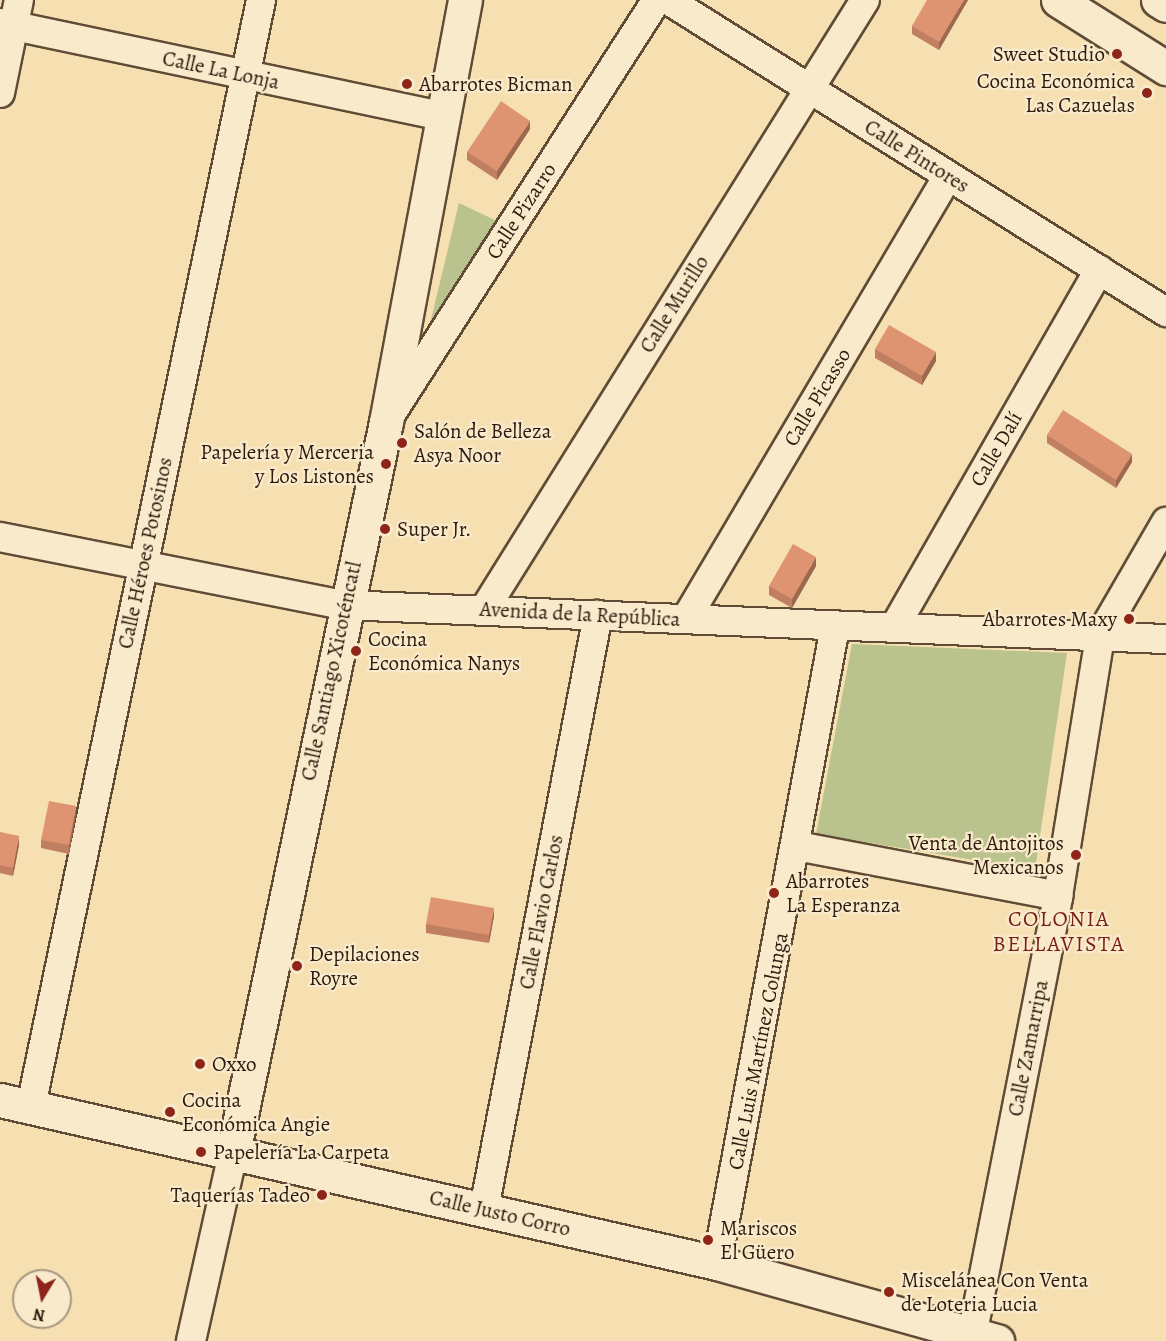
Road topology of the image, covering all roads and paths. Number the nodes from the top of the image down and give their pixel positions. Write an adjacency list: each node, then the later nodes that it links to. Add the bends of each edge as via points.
1 (261, 0): 11 (street, Calle Héroes Potosinos)
2 (465, 0): 14 (street, Calle Santiago Xicoténcatl)
3 (657, 0): 18 (street, Calle Pizarro)
4 (669, 0): 12 (street, Calle Pintores)
5 (865, 0): 12 (street, Calle Murillo)
6 (1059, 0): 10 (street)
7 (1158, 0): 8 (street)
8 (1166, 5)
9 (11, 16): 11 (street, Calle La Lonja); 13 (street)
10 (1166, 68)
11 (246, 76): 14 (street, Calle La Lonja); 21 (street, Calle Héroes Potosinos)
12 (808, 88): 15 (street, Calle Pintores); 23 (street, Calle Murillo)
13 (0, 93)
14 (443, 116): 18 (street, Calle Santiago Xicoténcatl)
15 (948, 176): 16 (street, Calle Pintores); 25 (street, Calle Picasso)
16 (1099, 270): 17 (street, Calle Pintores); 27 (street, Calle Dalí)
17 (1166, 312)
18 (386, 423): 22 (street, Calle Santiago Xicoténcatl)
19 (1166, 522): 28 (street, Calle Zamarripa)
20 (0, 537): 21 (street, Avenida de la República)
21 (143, 563): 22 (street, Avenida de la República); 32 (street, Calle Héroes Potosinos)
22 (343, 605): 23 (street, Avenida de la República); 33 (street, Calle Santiago Xicoténcatl)
23 (484, 609): 24 (street, Avenida de la República)
24 (598, 615): 25 (street, Avenida de la República); 34 (street, Calle Flavio Carlos)
25 (686, 619): 26 (street, Avenida de la República)
26 (836, 627): 27 (street, Avenida de la República); 30 (street, Calle Luis Martínez Colunga)
27 (894, 628): 28 (street, Avenida de la República)
28 (1100, 636): 29 (street, Avenida de la República); 31 (street, Calle Zamarripa)
29 (1166, 639)
30 (797, 846): 31 (street); 35 (street, Calle Luis Martínez Colunga)
31 (1058, 896): 36 (street, Calle Zamarripa)
32 (16, 1103): 33 (street, Calle Justo Corro)
33 (233, 1153): 34 (street, Calle Justo Corro); 37 (street, Calle Santiago Xicoténcatl)
34 (484, 1209): 35 (street, Calle Justo Corro)
35 (717, 1263): 36 (street, Calle Justo Corro)
36 (980, 1339)
37 (191, 1341)

